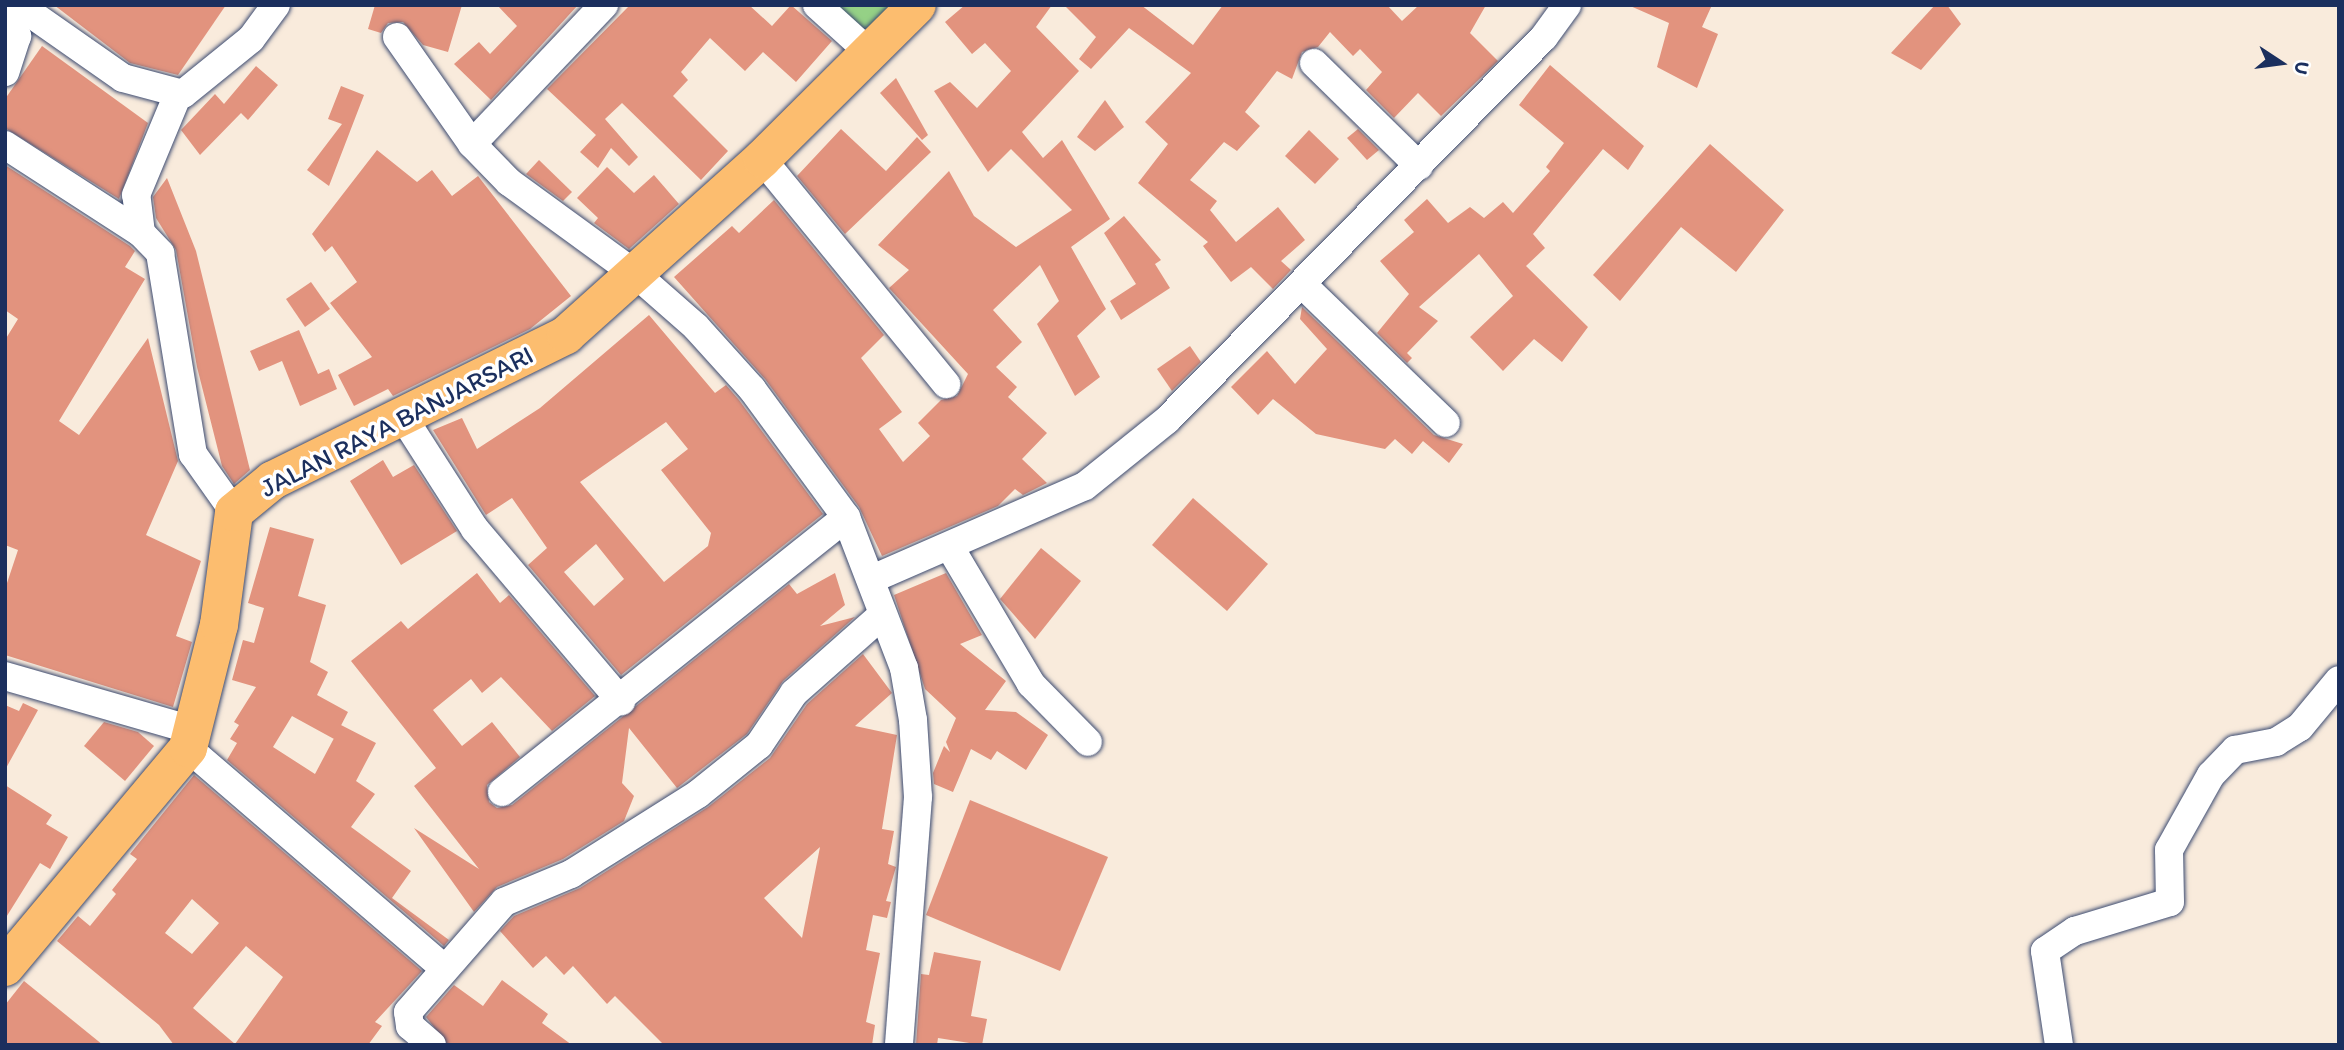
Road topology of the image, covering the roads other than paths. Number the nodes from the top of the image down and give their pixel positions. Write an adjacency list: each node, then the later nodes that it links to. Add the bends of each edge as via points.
1 (276, 5): 11 (street, via 210,77)
2 (604, 5): 12 (street)
3 (817, 5): 8 (street)
4 (917, 5): 8 (highway, JALAN RAYA BANJARSARI)
5 (1567, 5): 15 (street)
6 (22, 16): 10 (street); 11 (street, via 85,58 151,91)
7 (397, 37): 12 (street)
8 (870, 53): 14 (highway, JALAN RAYA BANJARSARI)
9 (1314, 63): 15 (street)
10 (5, 72)
11 (178, 94): 16 (street, via 136,195)
12 (472, 144): 17 (street, via 528,199)
13 (5, 145): 16 (street)
14 (762, 159): 17 (highway, JALAN RAYA BANJARSARI); 19 (street)
15 (1419, 166): 18 (street)
16 (141, 233): 22 (street, via 165,268 193,454)
17 (638, 276): 20 (highway, JALAN RAYA BANJARSARI, via 540,351); 23 (street, via 752,389)
18 (1304, 286): 21 (street); 24 (street, via 1167,421 1085,486)
19 (946, 384)
20 (402, 417): 22 (highway, JALAN RAYA BANJARSARI, via 273,480); 29 (street, via 475,529)
21 (1446, 423)
22 (234, 512): 30 (highway, JALAN RAYA BANJARSARI, via 219,625)
23 (846, 517): 25 (street); 29 (street)
24 (951, 549): 25 (street); 31 (street, via 1031,684)
25 (872, 579): 26 (street)
26 (881, 616): 33 (street, via 794,694 759,745 698,794 571,874 512,896); 36 (street, via 904,668 918,797)
27 (5, 676): 30 (street)
28 (2339, 680): 37 (street, via 2300,727 2276,742 2235,750 2211,775 2169,850 2170,902 2075,931 2045,951)
29 (621, 701): 32 (street)
30 (192, 739): 33 (street); 34 (highway, JALAN RAYA BANJARSARI)
31 (1088, 742)
32 (502, 792)
33 (454, 957): 35 (street, via 406,1017)
34 (5, 967)
35 (432, 1045)
36 (899, 1045)
37 (2059, 1045)

